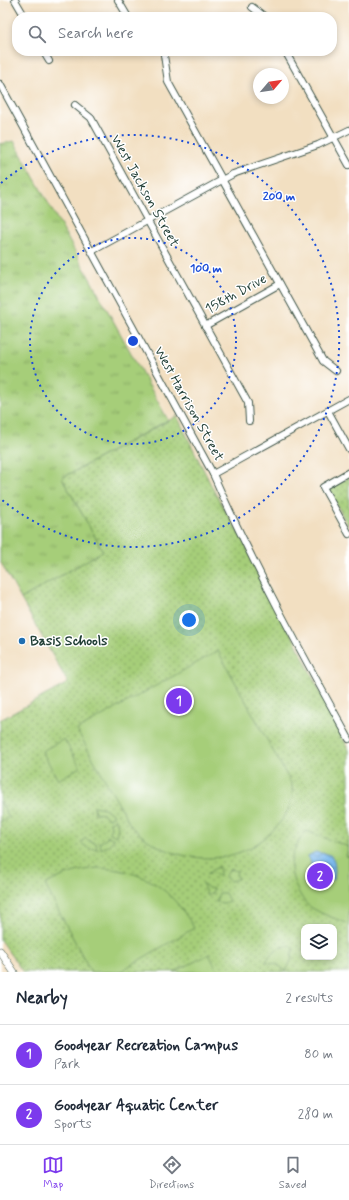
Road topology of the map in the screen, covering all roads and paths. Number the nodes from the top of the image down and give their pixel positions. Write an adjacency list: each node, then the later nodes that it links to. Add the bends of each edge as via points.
1 (15, 0): 4 (street)
2 (118, 0): 5 (street)
3 (252, 7): 6 (street)
4 (21, 12)
5 (125, 12)
6 (258, 12)
7 (46, 56): 10 (street)
8 (164, 56): 16 (street, via 168,82)
9 (288, 56): 14 (street)
10 (49, 61)
11 (0, 84): 18 (street, West Harrison Street)
12 (75, 106): 17 (street, West Jackson Street, via 91,118)
13 (349, 130): 14 (street)
14 (334, 138): 15 (street); 16 (street, via 245,169)
15 (349, 166)
16 (222, 180): 17 (street); 19 (street)
17 (147, 221): 18 (street); 20 (street, West Jackson Street)
18 (92, 251): 27 (street, West Harrison Street)
19 (280, 284): 20 (street, 158th Drive); 21 (street, via 323,361)
20 (205, 326): 24 (street, West Jackson Street, via 248,403)
21 (336, 371)
22 (349, 399): 23 (street)
23 (328, 411): 25 (street); 27 (street)
24 (249, 421)
25 (349, 449)
26 (349, 472): 28 (street, via 323,487)
27 (213, 474): 29 (street, West Harrison Street, via 271,595)
28 (349, 534)
29 (349, 739)
30 (0, 951): 31 (street)
31 (14, 972)

